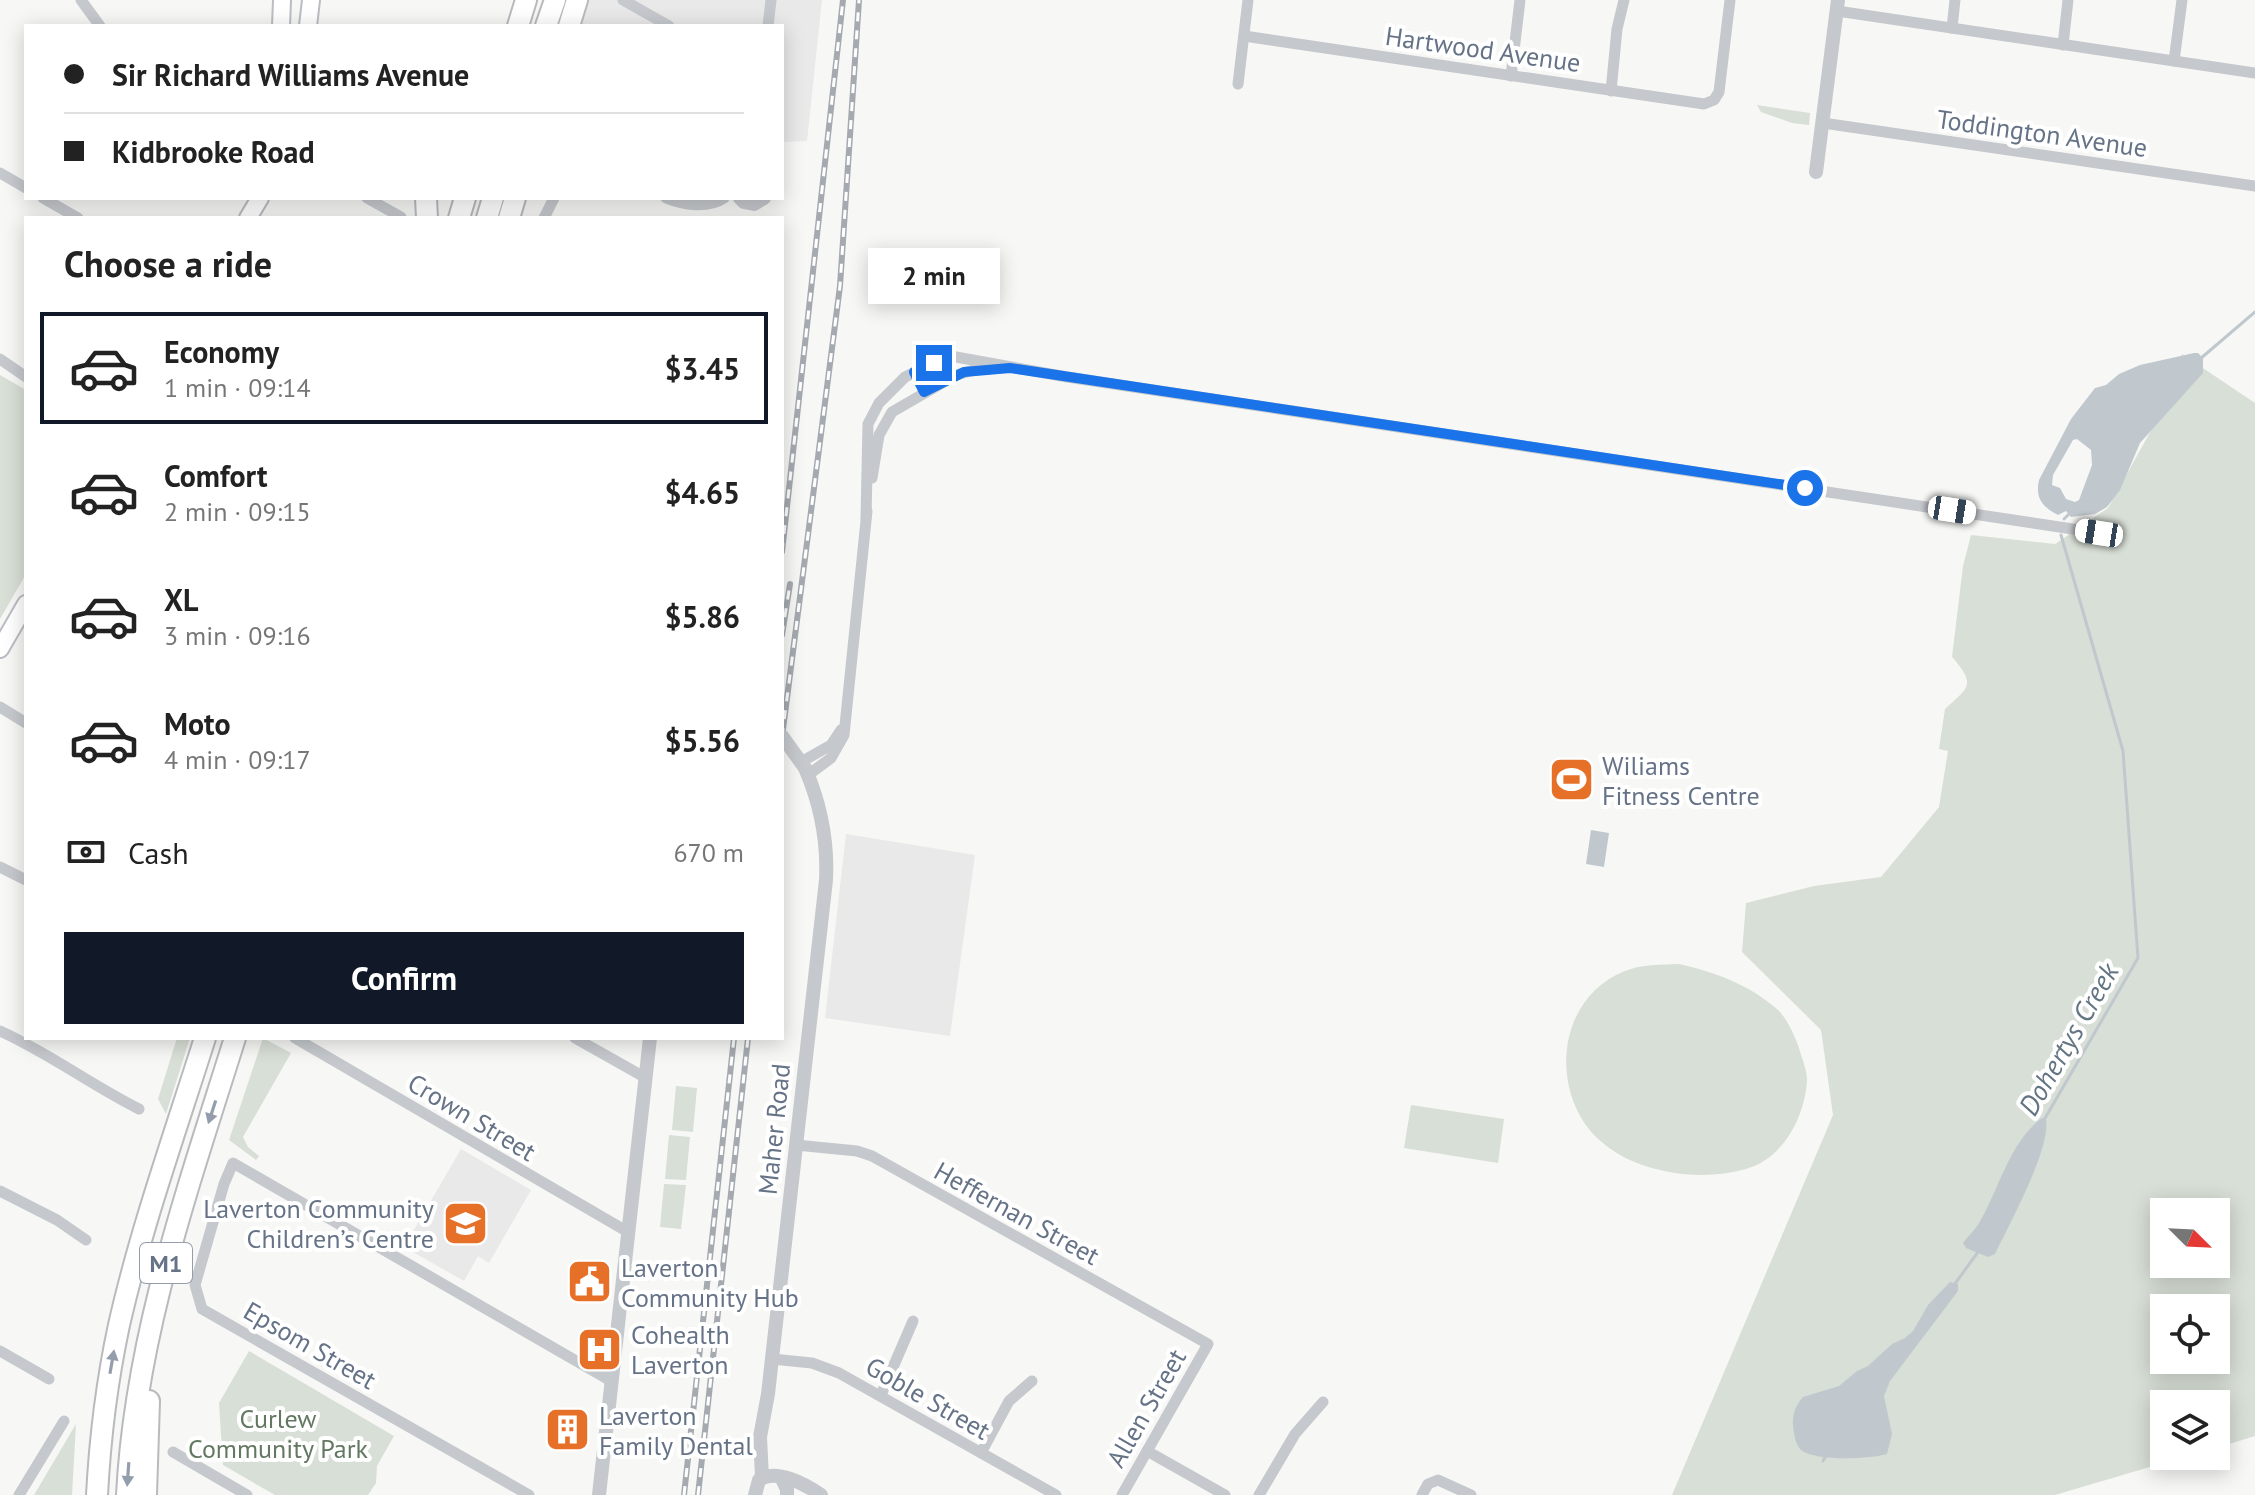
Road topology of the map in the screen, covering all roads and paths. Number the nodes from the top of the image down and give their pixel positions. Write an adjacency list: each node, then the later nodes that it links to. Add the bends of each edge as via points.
1 (81, 0): 17 (street)
2 (285, 0): 3 (main road); 18 (main road)
3 (311, 0): 19 (main road)
4 (526, 0): 20 (highway)
5 (555, 0): 21 (highway)
6 (577, 0): 22 (highway)
7 (623, 0): 23 (street)
8 (771, 0): 24 (street)
9 (1248, 0): 26 (street)
10 (1520, 0): 30 (street)
11 (1624, 0): 32 (street)
12 (1730, 0): 32 (street, Hartwood Avenue, via 1714,100 1699,104)
13 (1955, 0): 25 (street)
14 (2068, 0): 27 (street)
15 (2182, 0): 28 (street)
16 (1838, 6): 25 (street); 33 (street)
17 (99, 24)
18 (281, 24)
19 (308, 24)
20 (519, 24)
21 (547, 24)
22 (570, 24)
23 (665, 24)
24 (768, 24)
25 (1952, 28): 27 (street)
26 (1244, 36): 30 (street, Hartwood Avenue); 31 (street)
27 (2063, 45): 28 (street)
28 (2174, 61): 29 (street)
29 (2255, 73)
30 (1511, 76): 32 (street, Hartwood Avenue)
31 (1238, 84)
32 (1611, 91)
33 (1823, 123): 34 (street); 36 (street, Toddington Avenue)
34 (1816, 172)
35 (0, 173): 37 (street)
36 (2255, 186)
37 (24, 187)
38 (46, 200): 42 (street)
39 (371, 200): 43 (street)
40 (672, 200): 41 (street, via 705,205)
41 (719, 200)
42 (74, 216)
43 (399, 216)
44 (0, 359): 47 (street)
45 (1010, 368): 46 (street, via 956,357); 48 (street, via 964,372); 50 (street)
46 (914, 372): 48 (street); 49 (street, via 882,399 869,421)
47 (24, 376)
48 (924, 392): 49 (street, via 882,425)
49 (866, 518): 56 (street, via 844,735 828,761)
50 (2099, 533)
51 (24, 607): 52 (main road)
52 (0, 649)
53 (0, 707): 54 (street)
54 (24, 722)
55 (784, 739): 56 (street, Maher Road, bridge)
56 (805, 766): 67 (street, Maher Road, via 822,817 827,864)
57 (0, 867): 58 (street)
58 (24, 879)
59 (0, 1031): 66 (street)
60 (204, 1040): 87 (highway, M1, one-way to 60, via 120,1323)
61 (234, 1040): 68 (highway, M1, one-way to 68)
62 (298, 1040): 70 (street, Crown Street)
63 (579, 1040): 65 (street)
64 (650, 1040): 65 (street)
65 (646, 1078): 70 (street)
66 (139, 1109)
67 (796, 1145): 73 (street, Heffernan Street, via 872,1156); 75 (street, Maher Road)
68 (188, 1188): 88 (highway, M1, one-way to 88, via 149,1328); 89 (highway, via 152,1373)
69 (0, 1191): 71 (street)
70 (628, 1232): 77 (street)
71 (86, 1240)
72 (913, 1321): 79 (street)
73 (1208, 1344): 82 (street, Allen Street)
74 (0, 1351): 76 (street)
75 (772, 1359): 79 (street, Goble Street, via 812,1363); 85 (street, Maher Road, via 760,1437)
76 (49, 1379)
77 (611, 1381): 91 (street, Epsom Street, via 233,1163 195,1285 202,1309); 92 (street)
78 (1032, 1381): 84 (street, via 1009,1401)
79 (881, 1395): 84 (street, Goble Street)
80 (1323, 1402): 99 (street, via 1295,1434)
81 (64, 1421): 86 (street)
82 (1147, 1451): 97 (street, Allen Street); 98 (street)
83 (173, 1452): 90 (street)
84 (981, 1453): 96 (street, Goble Street)
85 (773, 1477): 93 (street, via 756,1484); 94 (street); 95 (street, via 801,1482)
86 (19, 1495)
87 (97, 1495)
88 (127, 1495)
89 (146, 1495)
90 (247, 1495)
91 (529, 1495)
92 (599, 1495)
93 (755, 1495)
94 (787, 1495)
95 (821, 1495)
96 (1056, 1495)
97 (1122, 1495)
98 (1225, 1495)
99 (1259, 1495)
100 (1422, 1495): 101 (street, via 1434,1480)
101 (1471, 1495)

